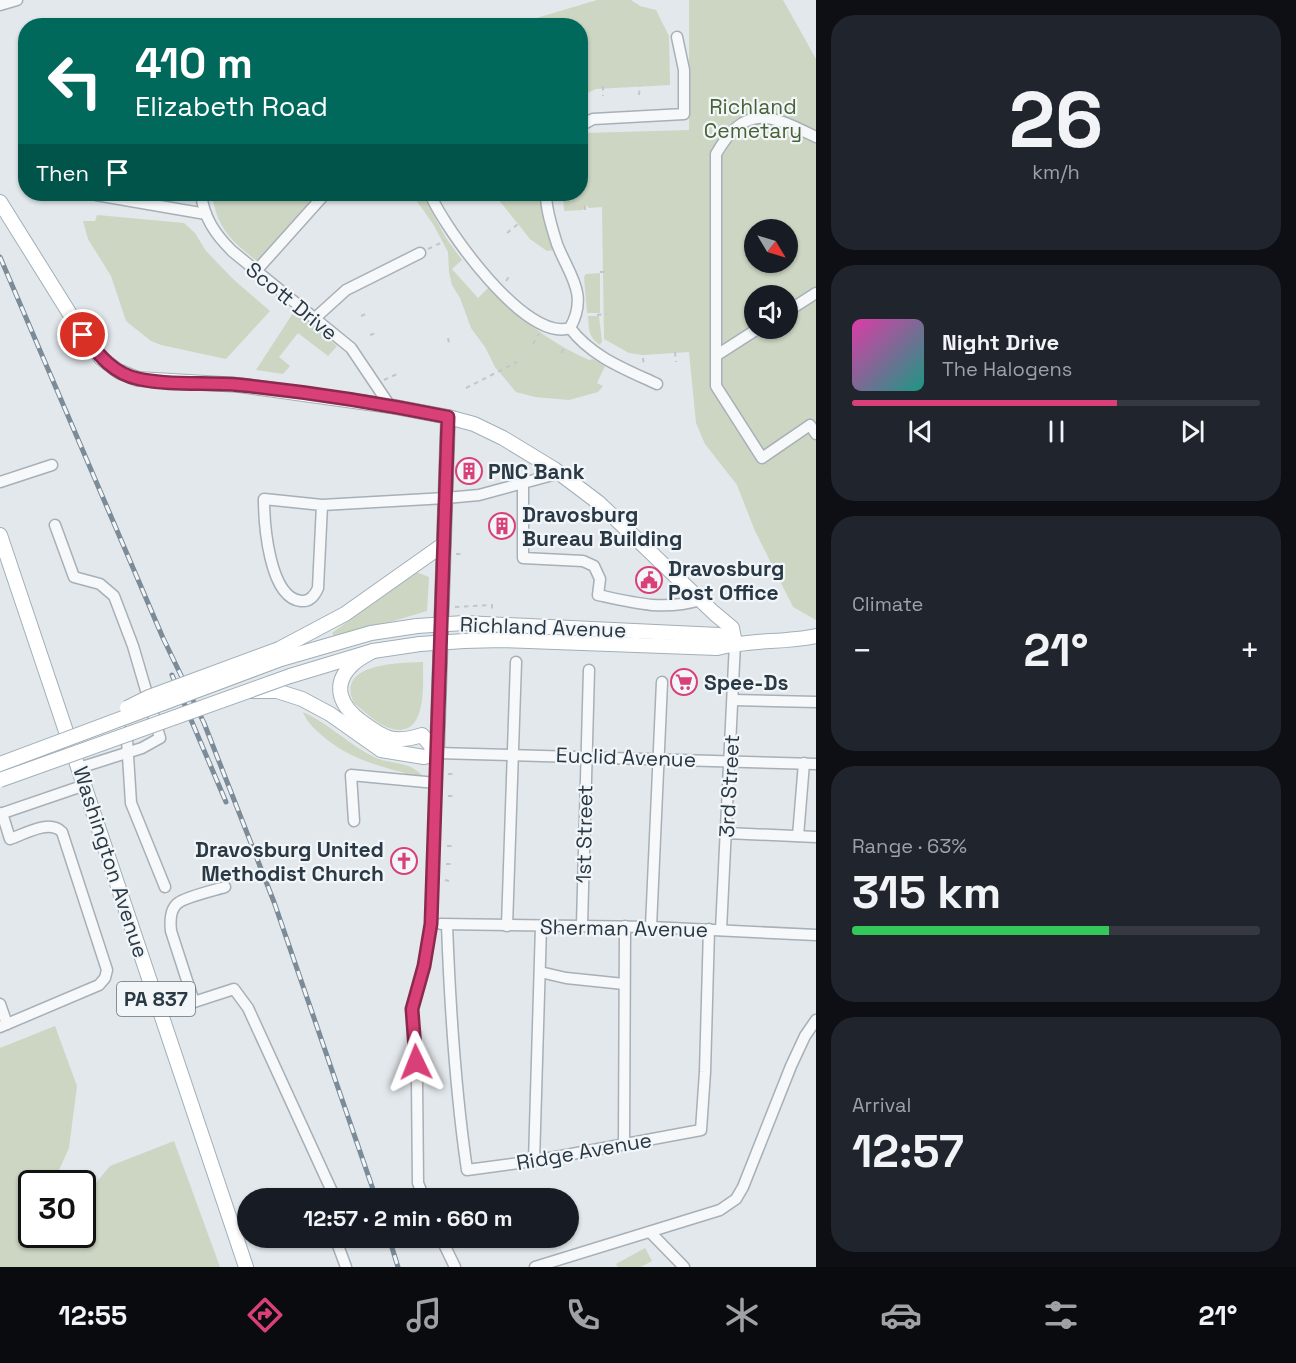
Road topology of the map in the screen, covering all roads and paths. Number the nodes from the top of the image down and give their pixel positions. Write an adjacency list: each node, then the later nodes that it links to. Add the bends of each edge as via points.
1 (18, 0): 2 (street)
2 (0, 5)
3 (677, 37): 8 (street, via 684,77 684,114)
4 (640, 85): 6 (path)
5 (603, 86): 7 (path)
6 (639, 95)
7 (603, 96)
8 (588, 122)
9 (816, 137): 46 (street, via 765,116 739,125 716,154)
10 (131, 201): 18 (street)
11 (203, 201): 18 (street, Scott Drive)
12 (319, 201): 23 (street)
13 (433, 201): 35 (street, via 469,257 500,292 536,322 562,330)
14 (547, 201): 35 (street, via 558,245 579,300)
15 (0, 202): 55 (main road, via 83,335 100,358 118,371 138,379 239,385)
16 (585, 204): 17 (path)
17 (585, 210)
18 (206, 214): 23 (street, Scott Drive, via 215,233)
19 (518, 224): 20 (path)
20 (507, 233)
21 (447, 239): 22 (path)
22 (420, 253): 34 (street, via 346,290)
23 (256, 271): 34 (street, Scott Drive)
24 (600, 272): 25 (path)
25 (605, 272)
26 (511, 274): 27 (path)
27 (506, 281)
28 (816, 293): 29 (street)
29 (798, 305)
30 (368, 313): 33 (path)
31 (607, 314): 32 (path)
32 (597, 315)
33 (361, 316)
34 (314, 319): 55 (street, Scott Drive, via 351,348)
35 (570, 328): 53 (street, via 602,358)
36 (540, 332): 42 (path)
37 (376, 333): 38 (path)
38 (370, 335)
39 (448, 338): 41 (path)
40 (744, 338): 46 (street)
41 (449, 343)
42 (533, 344)
43 (565, 347): 45 (path)
44 (675, 352): 49 (path)
45 (561, 353)
46 (717, 355): 57 (street, via 716,386 762,458)
47 (643, 358): 50 (path)
48 (517, 362): 54 (path)
49 (676, 362)
50 (644, 369)
51 (397, 374): 52 (path)
52 (384, 380)
53 (657, 384)
54 (466, 388)
55 (390, 406): 56 (main road)
56 (448, 417): 59 (main road, via 503,438); 62 (main road)
57 (814, 427)
58 (52, 465): 60 (street)
59 (560, 473): 61 (street); 69 (main road, via 599,503)
60 (0, 482)
61 (523, 484): 62 (street); 69 (street, via 523,558 583,561 594,566 600,579 598,595 637,604 680,606)
62 (446, 498): 63 (street); 66 (main road)
63 (322, 505): 63 (street, via 318,588 315,596 299,601 288,595 271,561 266,544 264,499)
64 (55, 525): 83 (street, via 74,577 100,584 114,596 134,646 160,738)
65 (0, 535): 82 (main road, PA 837)
66 (444, 544): 75 (main road); 84 (main road)
67 (456, 554): 68 (path)
68 (465, 554)
69 (700, 600): 73 (main road, via 732,628)
70 (456, 607): 71 (path, via 492,606)
71 (492, 610)
72 (816, 636): 73 (main road, Richland Avenue, via 794,641)
73 (735, 643): 74 (main road, Richland Avenue, bridge, via 717,648 502,640); 75 (main road, Richland Avenue, bridge, via 719,635 464,623 371,633); 80 (street, 3rd Street)
74 (373, 651): 79 (main road, Richland Avenue, bridge); 84 (main road, via 352,664 343,677 341,701 349,713 379,735 406,740 422,735)
75 (280, 654): 82 (main road, bridge, via 149,697)
76 (516, 662): 85 (street)
77 (589, 670): 86 (street, 1st Street)
78 (662, 682): 87 (street)
79 (246, 691): 84 (main road, bridge, via 277,691 302,699 381,750 424,757); 95 (main road, Richland Avenue, bridge)
80 (733, 700): 81 (street); 88 (street, 3rd Street)
81 (816, 702)
82 (66, 739): 83 (street, via 120,729); 89 (main road, bridge); 92 (main road, Washington Avenue / PA 837)
83 (128, 752): 92 (street); 110 (street, via 131,803)
84 (437, 753): 85 (street, Euclid Avenue); 96 (street)
85 (512, 754): 86 (street, Euclid Avenue); 114 (street)
86 (586, 755): 87 (street, Euclid Avenue); 113 (street, 1st Street)
87 (660, 758): 88 (street, Euclid Avenue); 117 (street)
88 (730, 761): 90 (street, Euclid Avenue); 102 (street, 3rd Street)
89 (0, 764)
90 (804, 764): 91 (street, Euclid Avenue); 103 (street)
91 (816, 764)
92 (80, 768): 97 (main road, Washington Avenue / PA 837)
93 (448, 774): 94 (path)
94 (454, 774)
95 (0, 780)
96 (436, 783): 101 (street, via 351,775); 111 (street)
97 (85, 785): 100 (street); 125 (main road, Washington Avenue / PA 837)
98 (448, 796): 99 (path)
99 (453, 796)
100 (1, 813): 127 (street, via 10,840 45,827 62,832 107,970 99,985)
101 (354, 821)
102 (726, 833): 103 (street); 119 (street, 3rd Street)
103 (798, 836): 104 (street)
104 (816, 837)
105 (447, 846): 106 (path)
106 (452, 846)
107 (446, 864): 108 (path)
108 (453, 864)
109 (225, 886): 123 (street, via 178,903 170,921)
110 (165, 888)
111 (431, 924): 112 (street, Sherman Avenue); 131 (street, via 412,1009)
112 (447, 925): 114 (street, Sherman Avenue); 129 (street, Ridge Avenue, via 457,1104 467,1170)
113 (582, 925): 115 (street, Sherman Avenue); 116 (street, Sherman Avenue)
114 (507, 926): 115 (street, Sherman Avenue)
115 (541, 926): 121 (street)
116 (624, 926): 117 (street, Sherman Avenue); 122 (street)
117 (651, 927): 118 (street, Sherman Avenue)
118 (709, 929): 119 (street, Sherman Avenue); 128 (street, Ridge Avenue, via 701,1130)
119 (721, 930): 120 (street, Sherman Avenue)
120 (816, 935)
121 (540, 972): 122 (street); 129 (street)
122 (624, 984): 128 (street)
123 (194, 1002): 125 (street); 130 (street, via 234,989 248,1008)
124 (0, 1004): 127 (street)
125 (160, 1012): 135 (main road, Washington Avenue / PA 837)
126 (816, 1020): 132 (street, via 791,1066 736,1199 720,1210)
127 (4, 1025)
128 (624, 1143): 129 (street, Ridge Avenue)
129 (534, 1161)
130 (330, 1188)
131 (420, 1188)
132 (650, 1232): 138 (street); 139 (street)
133 (339, 1248): 136 (street)
134 (446, 1248): 137 (street)
135 (246, 1267)
136 (346, 1267)
137 (455, 1267)
138 (535, 1267)
139 (684, 1267)

